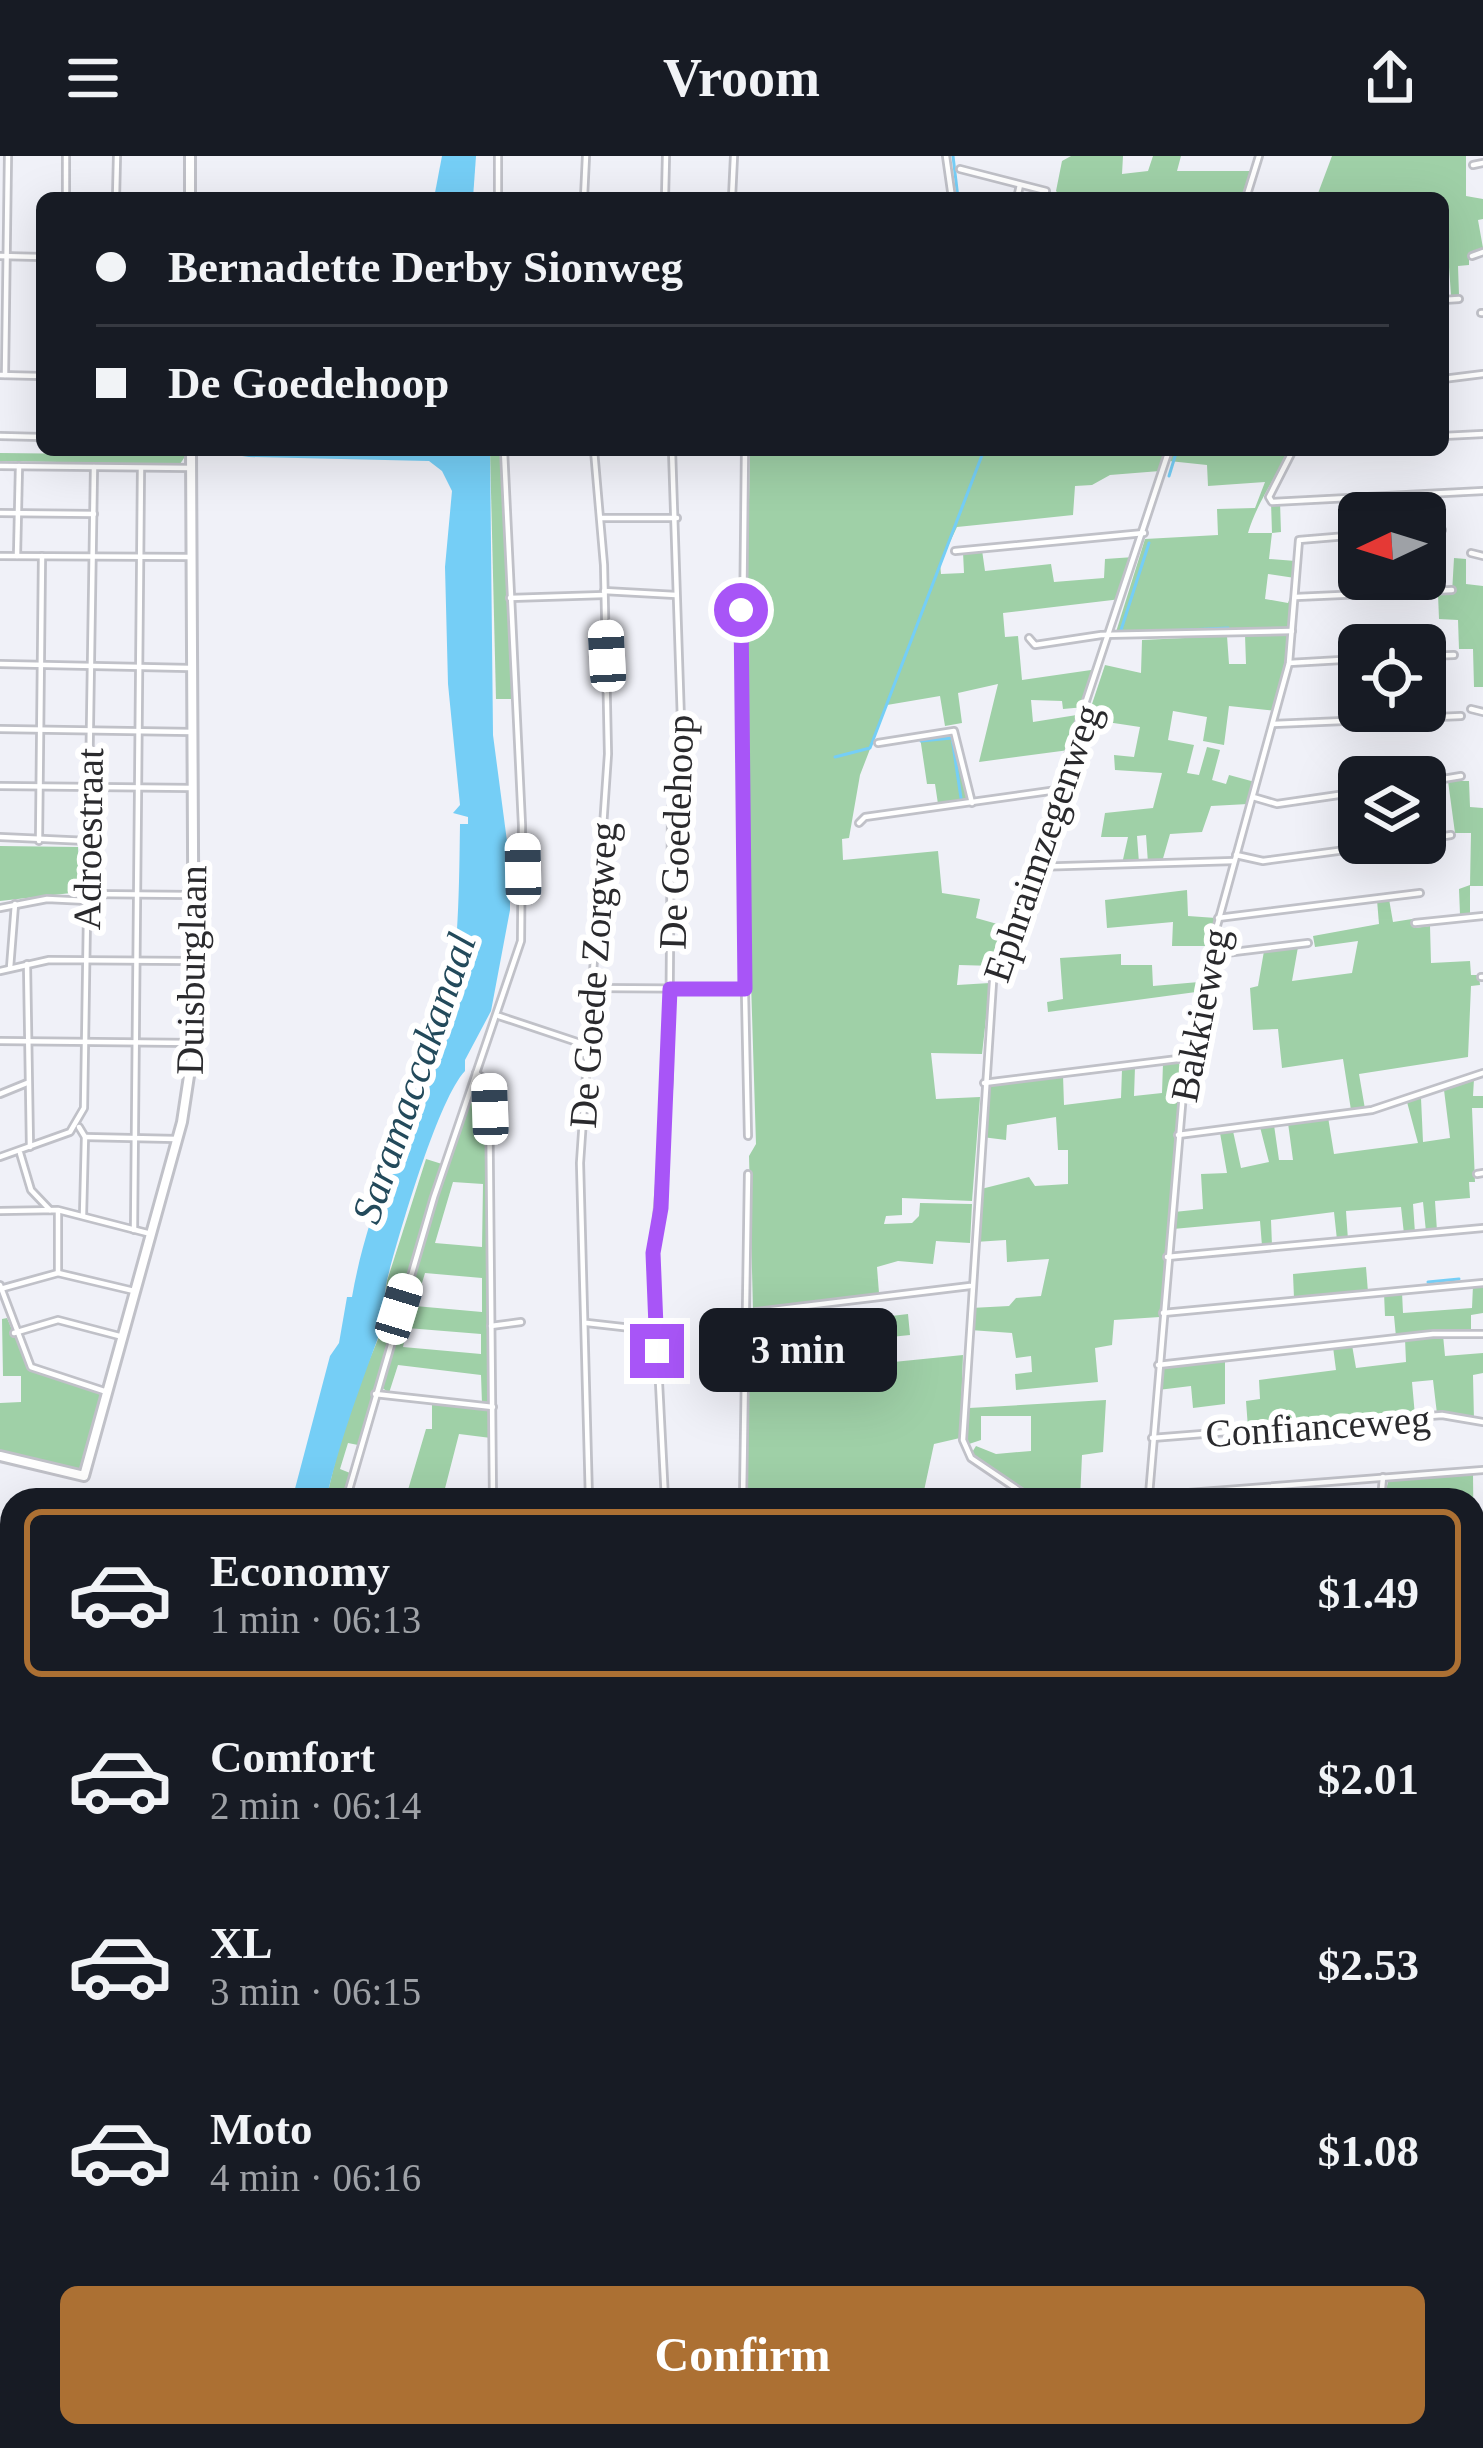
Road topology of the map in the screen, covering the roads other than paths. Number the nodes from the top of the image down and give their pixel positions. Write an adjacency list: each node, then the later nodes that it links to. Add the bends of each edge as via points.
1 (8, 156): 28 (street)
2 (66, 156): 16 (street)
3 (117, 156): 17 (street)
4 (190, 156): 18 (street)
5 (498, 156): 19 (street)
6 (586, 156): 20 (street)
7 (666, 156): 21 (street)
8 (734, 156): 22 (street)
9 (946, 156): 23 (street)
10 (1258, 156): 25 (street)
11 (1483, 163): 12 (street)
12 (1473, 165)
13 (960, 169): 14 (street)
14 (1020, 185): 15 (street); 24 (street)
15 (1046, 191)
16 (66, 192)
17 (116, 192)
18 (190, 192)
19 (498, 192)
20 (584, 192)
21 (665, 192)
22 (733, 192)
23 (951, 192)
24 (1018, 192)
25 (1248, 192)
26 (1483, 252): 27 (street)
27 (1472, 256)
28 (3, 257): 29 (street); 33 (street)
29 (36, 257)
30 (1459, 299): 31 (street)
31 (1449, 300)
32 (1483, 374): 35 (street)
33 (2, 375): 34 (street)
34 (36, 376)
35 (1449, 378)
36 (1483, 434): 39 (street)
37 (0, 436): 38 (street)
38 (36, 436)
39 (1449, 436)
40 (191, 456): 51 (street, Duisburglaan)
41 (504, 456): 73 (street)
42 (595, 456): 56 (street, De Goede Zorgweg)
43 (672, 456): 57 (street, De Goedehoop)
44 (745, 456): 135 (street)
45 (1167, 456): 58 (street, Ephraimzegenweg)
46 (1290, 456): 52 (street, via 1269,500)
47 (0, 466): 48 (street)
48 (19, 466): 49 (street); 54 (street)
49 (94, 467): 50 (street); 55 (street, Adroestraat)
50 (141, 468): 51 (street); 67 (street)
51 (192, 468): 68 (street, Duisburglaan)
52 (1483, 491)
53 (0, 512): 54 (street)
54 (19, 513): 55 (street); 63 (street)
55 (94, 514): 65 (street, Adroestraat)
56 (602, 518): 57 (street); 70 (street, De Goede Zorgweg)
57 (677, 518): 71 (street, De Goedehoop)
58 (1144, 533): 60 (street); 75 (street, Ephraimzegenweg)
59 (1338, 536): 72 (street, Bakkieweg, via 1302,537)
60 (955, 551)
61 (1471, 553): 66 (street)
62 (0, 556): 63 (street)
63 (17, 556): 64 (street)
64 (42, 556): 65 (street); 82 (street)
65 (93, 556): 67 (street); 83 (street, Adroestraat)
66 (1483, 556)
67 (140, 557): 68 (street); 84 (street)
68 (192, 557): 85 (street, Duisburglaan)
69 (1452, 590): 72 (street)
70 (604, 593): 71 (street); 73 (street); 133 (street, De Goede Zorgweg, via 608,754)
71 (678, 595): 134 (street, De Goedehoop)
72 (1296, 597): 74 (street, Bakkieweg)
73 (510, 598): 136 (street, via 523,913)
74 (1292, 631): 75 (street); 80 (street, Bakkieweg)
75 (1112, 636): 76 (street, via 1035,645); 103 (street, Ephraimzegenweg)
76 (1028, 638)
77 (1446, 655): 78 (street)
78 (1454, 655)
79 (1338, 660): 80 (street)
80 (1289, 662): 89 (street, Bakkieweg)
81 (0, 664): 82 (street)
82 (41, 666): 83 (street); 91 (street)
83 (92, 668): 84 (street); 92 (street, Adroestraat)
84 (138, 668): 85 (street); 93 (street)
85 (194, 668): 94 (street, Duisburglaan)
86 (1471, 709): 87 (street)
87 (1483, 712)
88 (1461, 716): 89 (street)
89 (1274, 724): 105 (street, Bakkieweg)
90 (0, 729): 91 (street)
91 (40, 730): 92 (street); 99 (street)
92 (90, 731): 93 (street); 100 (street, Adroestraat)
93 (137, 732): 94 (street); 101 (street)
94 (194, 732): 102 (street, Duisburglaan)
95 (878, 743): 106 (street, via 954,731)
96 (1461, 776): 97 (street)
97 (1446, 778)
98 (0, 786): 99 (street)
99 (39, 786): 100 (street); 111 (street)
100 (89, 788): 101 (street); 112 (street, Adroestraat)
101 (138, 788): 102 (street); 117 (street)
102 (194, 788): 118 (street, Duisburglaan)
103 (1058, 790): 106 (street); 115 (street, Ephraimzegenweg)
104 (1338, 795): 105 (street, via 1276,804)
105 (1252, 797): 114 (street, Bakkieweg)
106 (972, 802): 107 (street)
107 (859, 823)
108 (1451, 835): 109 (street)
109 (1446, 836)
110 (0, 837): 111 (street)
111 (39, 841): 112 (street)
112 (88, 842): 119 (street, Adroestraat)
113 (1338, 851): 114 (street)
114 (1235, 858): 115 (street); 123 (street, Bakkieweg)
115 (1032, 867): 147 (street, Ephraimzegenweg, via 992,982)
116 (1420, 893): 123 (street)
117 (136, 895): 118 (street); 119 (street); 128 (street)
118 (194, 895): 129 (street, Duisburglaan)
119 (88, 897): 120 (street); 127 (street, Adroestraat)
120 (15, 904): 121 (street); 131 (street)
121 (0, 908)
122 (1483, 916): 124 (street)
123 (1218, 919): 126 (street, Bakkieweg)
124 (1415, 923)
125 (1308, 943): 126 (street)
126 (1209, 955): 143 (street, Bakkieweg)
127 (87, 960): 128 (street); 130 (street); 139 (street, Adroestraat)
128 (135, 960): 129 (street); 140 (street)
129 (195, 961): 141 (street, Duisburglaan)
130 (27, 964): 131 (street); 138 (street)
131 (10, 968): 132 (street)
132 (0, 971)
133 (593, 988): 134 (street); 142 (street, De Goede Zorgweg)
134 (670, 989): 135 (street); 176 (street, De Goedehoop, via 653,1253)
135 (745, 989): 151 (street)
136 (499, 1016): 142 (street); 144 (street)
137 (0, 1041): 138 (street)
138 (26, 1041): 139 (street); 146 (street)
139 (85, 1042): 140 (street); 149 (street, Adroestraat)
140 (134, 1042): 141 (street); 154 (street)
141 (194, 1043): 153 (street, Duisburglaan)
142 (589, 1046): 174 (street, De Goede Zorgweg, via 580,1163)
143 (1186, 1058): 147 (street); 150 (street, Bakkieweg)
144 (476, 1073): 175 (street, via 489,1082); 182 (street)
145 (1483, 1073): 150 (street, via 1372,1110)
146 (27, 1083): 148 (street); 155 (street)
147 (982, 1083): 168 (street, Ephraimzegenweg)
148 (0, 1094)
149 (78, 1126): 152 (street); 155 (street)
150 (1178, 1135): 165 (street, Bakkieweg)
151 (748, 1136)
152 (86, 1137): 154 (street); 161 (street)
153 (177, 1138): 154 (street); 164 (street, Duisburglaan)
154 (133, 1139): 163 (street)
155 (30, 1147): 156 (street)
156 (20, 1151): 157 (street); 159 (street, via 31,1190)
157 (0, 1157)
158 (748, 1174): 193 (street)
159 (54, 1210): 160 (street); 161 (street); 166 (street)
160 (0, 1211)
161 (83, 1215): 163 (street)
162 (1483, 1228): 165 (street)
163 (134, 1230): 164 (street)
164 (152, 1234): 170 (street, Duisburglaan)
165 (1167, 1257): 172 (street, Bakkieweg)
166 (58, 1273): 169 (street); 170 (street)
167 (1483, 1282): 172 (street)
168 (970, 1286): 171 (street); 194 (street, Ephraimzegenweg, via 964,1446)
169 (0, 1287): 177 (street)
170 (135, 1291): 179 (street, Duisburglaan)
171 (756, 1312)
172 (1163, 1312): 180 (street, Bakkieweg)
173 (521, 1322): 175 (street)
174 (584, 1322): 176 (street); 191 (street, De Goede Zorgweg)
175 (491, 1326): 183 (street)
176 (658, 1331): 192 (street, De Goedehoop)
177 (14, 1333): 179 (street, via 58,1320); 181 (street, via 40,1372)
178 (1483, 1334): 180 (street)
179 (123, 1337): 181 (street, Duisburglaan)
180 (1158, 1365): 185 (street, Bakkieweg)
181 (108, 1392): 186 (street, Duisburglaan, via 85,1476)
182 (375, 1394): 183 (street); 189 (street)
183 (493, 1407): 190 (street)
184 (1483, 1422): 185 (street, Confianceweg, via 1442,1415)
185 (1152, 1438): 195 (street, Bakkieweg)
186 (0, 1456)
187 (1483, 1470): 188 (street)
188 (1383, 1477): 196 (street); 197 (street)
189 (349, 1488)
190 (493, 1488)
191 (589, 1488)
192 (665, 1488)
193 (743, 1488)
194 (1015, 1488)
195 (1149, 1488)
196 (1240, 1488)
197 (1382, 1488)

